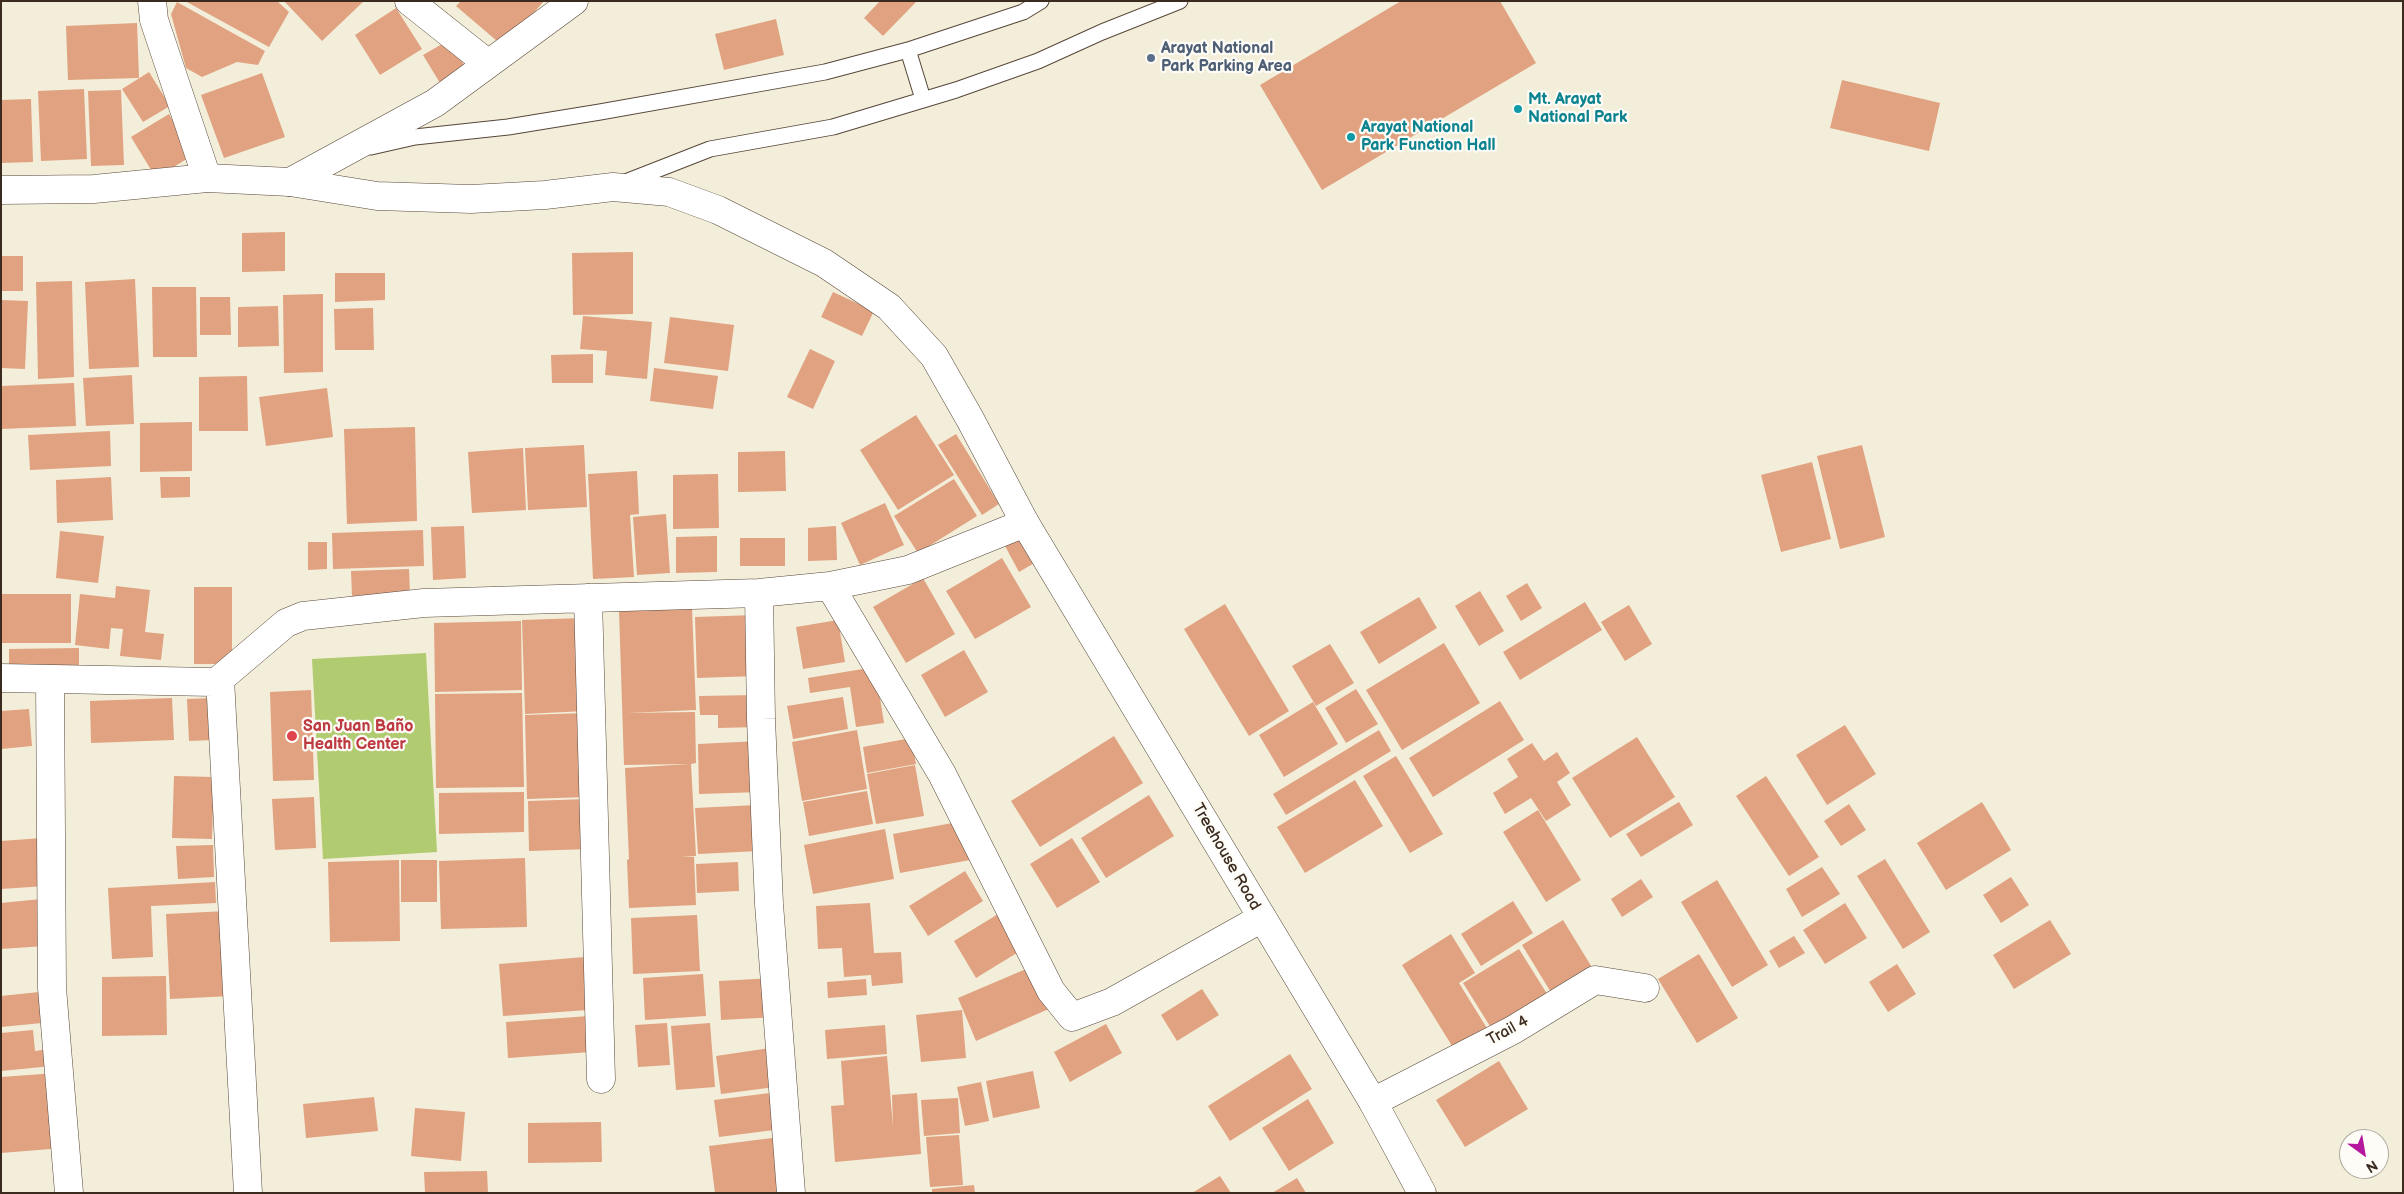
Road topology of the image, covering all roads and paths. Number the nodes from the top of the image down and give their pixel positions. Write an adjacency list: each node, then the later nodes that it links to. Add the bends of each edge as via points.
1 (152, 1): 10 (street, via 154,20)
2 (409, 1): 7 (street)
3 (574, 1): 7 (street)
4 (1041, 1): 6 (lane, via 1024,12)
5 (1180, 1): 8 (lane, via 1038,61)
6 (908, 50): 8 (lane); 9 (lane, via 825,72 738,89 508,127 415,137)
7 (487, 63): 9 (street, via 435,103)
8 (923, 99): 12 (lane, via 833,127 710,149)
9 (339, 155): 11 (street)
10 (207, 178): 11 (street, Treehouse Road); 13 (street, Treehouse Road, via 94,189)
11 (290, 182): 12 (street, Treehouse Road, via 377,196 472,199)
12 (613, 187): 14 (street, Treehouse Road, via 669,192 718,210 824,263 889,307 934,356)
13 (1, 190)
14 (1025, 523): 15 (street, via 908,570); 21 (street, Treehouse Road)
15 (830, 586): 16 (street); 21 (street, via 942,774 1051,991 1072,1017 1112,1002)
16 (759, 593): 17 (street); 27 (street, via 769,904)
17 (588, 598): 19 (street, via 424,604 303,616 286,622); 23 (street)
18 (1, 678): 20 (street)
19 (220, 679): 20 (street, via 213,682); 26 (street)
20 (50, 680): 25 (street, via 52,988)
21 (1262, 918): 24 (street, Treehouse Road)
22 (1646, 988): 24 (street, Trail 4, via 1594,980 1513,1030)
23 (601, 1079)
24 (1373, 1102): 28 (street, Treehouse Road)
25 (69, 1193)
26 (248, 1193)
27 (791, 1193)
28 (1422, 1193)

